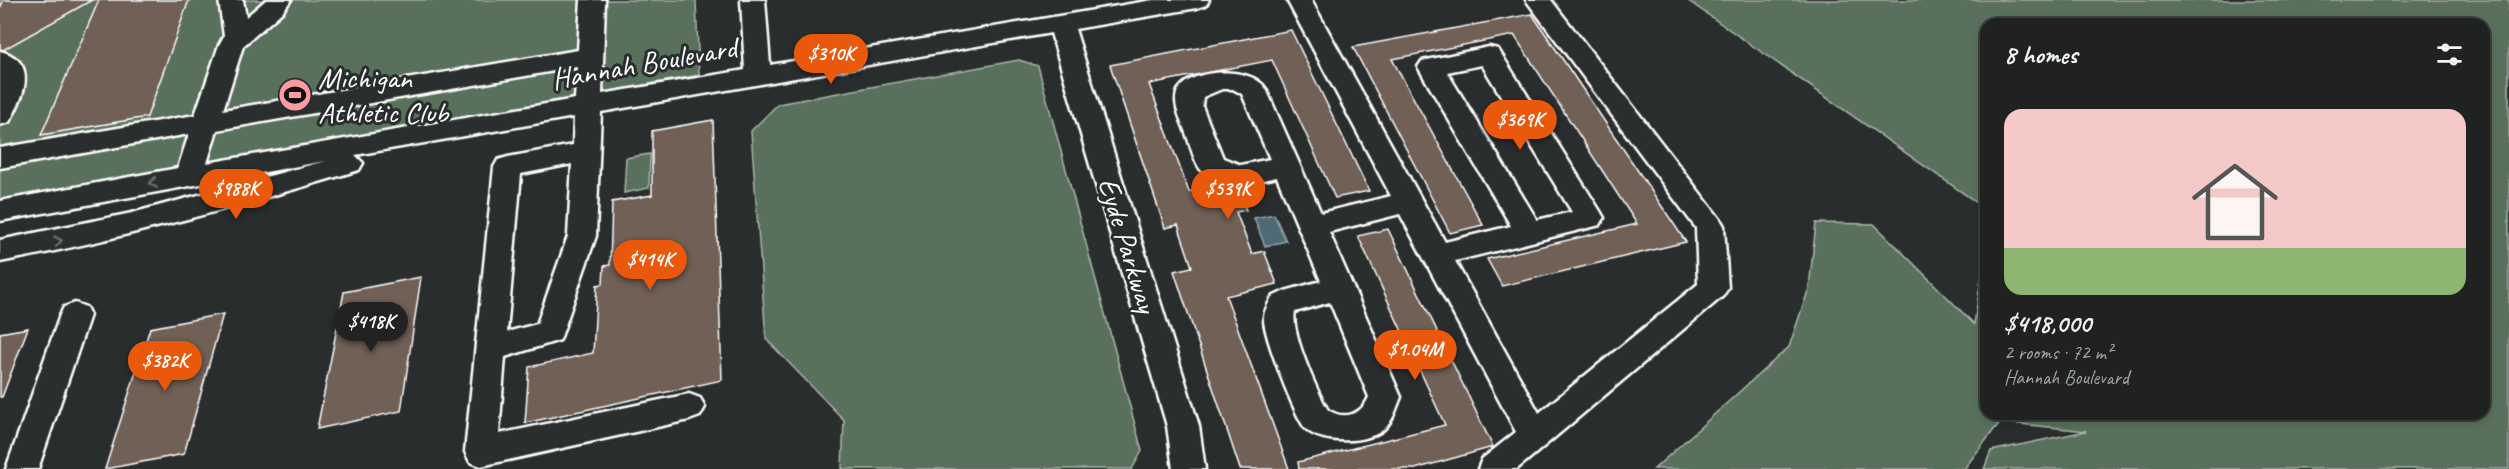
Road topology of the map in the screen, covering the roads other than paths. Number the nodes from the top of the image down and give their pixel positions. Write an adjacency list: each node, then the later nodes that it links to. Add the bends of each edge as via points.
1 (231, 0): 9 (street)
2 (279, 0): 9 (street)
3 (593, 0): 10 (street)
4 (1197, 0): 8 (street, Hannah Boulevard)
5 (1299, 0): 21 (street)
6 (1538, 0): 31 (street, via 1710,226 1713,288)
7 (759, 1): 12 (street)
8 (1076, 13): 12 (street, Hannah Boulevard); 33 (street, Eyde Parkway, via 1183,426)
9 (237, 37): 15 (street)
10 (590, 56): 13 (street); 15 (street)
11 (0, 59): 14 (street, via 15,75)
12 (758, 76): 13 (street, Hannah Boulevard)
13 (588, 107): 16 (street, Hannah Boulevard); 17 (street)
14 (0, 116)
15 (206, 122): 18 (street); 20 (street)
16 (459, 130): 20 (street, Hannah Boulevard); 25 (street, Hannah Boulevard, one-way to 16, via 192,209)
17 (586, 152): 29 (street, via 582,236 549,332); 29 (street, via 508,167)
18 (0, 158)
19 (1285, 165): 23 (street)
20 (189, 176): 22 (street, Hannah Boulevard, one-way to 22)
21 (1408, 202): 23 (street); 26 (street)
22 (0, 211)
23 (1312, 226): 27 (street)
24 (1529, 232): 24 (street, via 1590,218 1489,56 1431,67); 26 (street)
25 (0, 252)
26 (1437, 255): 31 (street)
27 (1339, 288)
28 (75, 315): 32 (street)
29 (489, 350): 30 (street, via 481,452)
30 (689, 408)
31 (1534, 435): 34 (street)
32 (22, 469)
33 (1189, 469)
34 (1494, 469)

